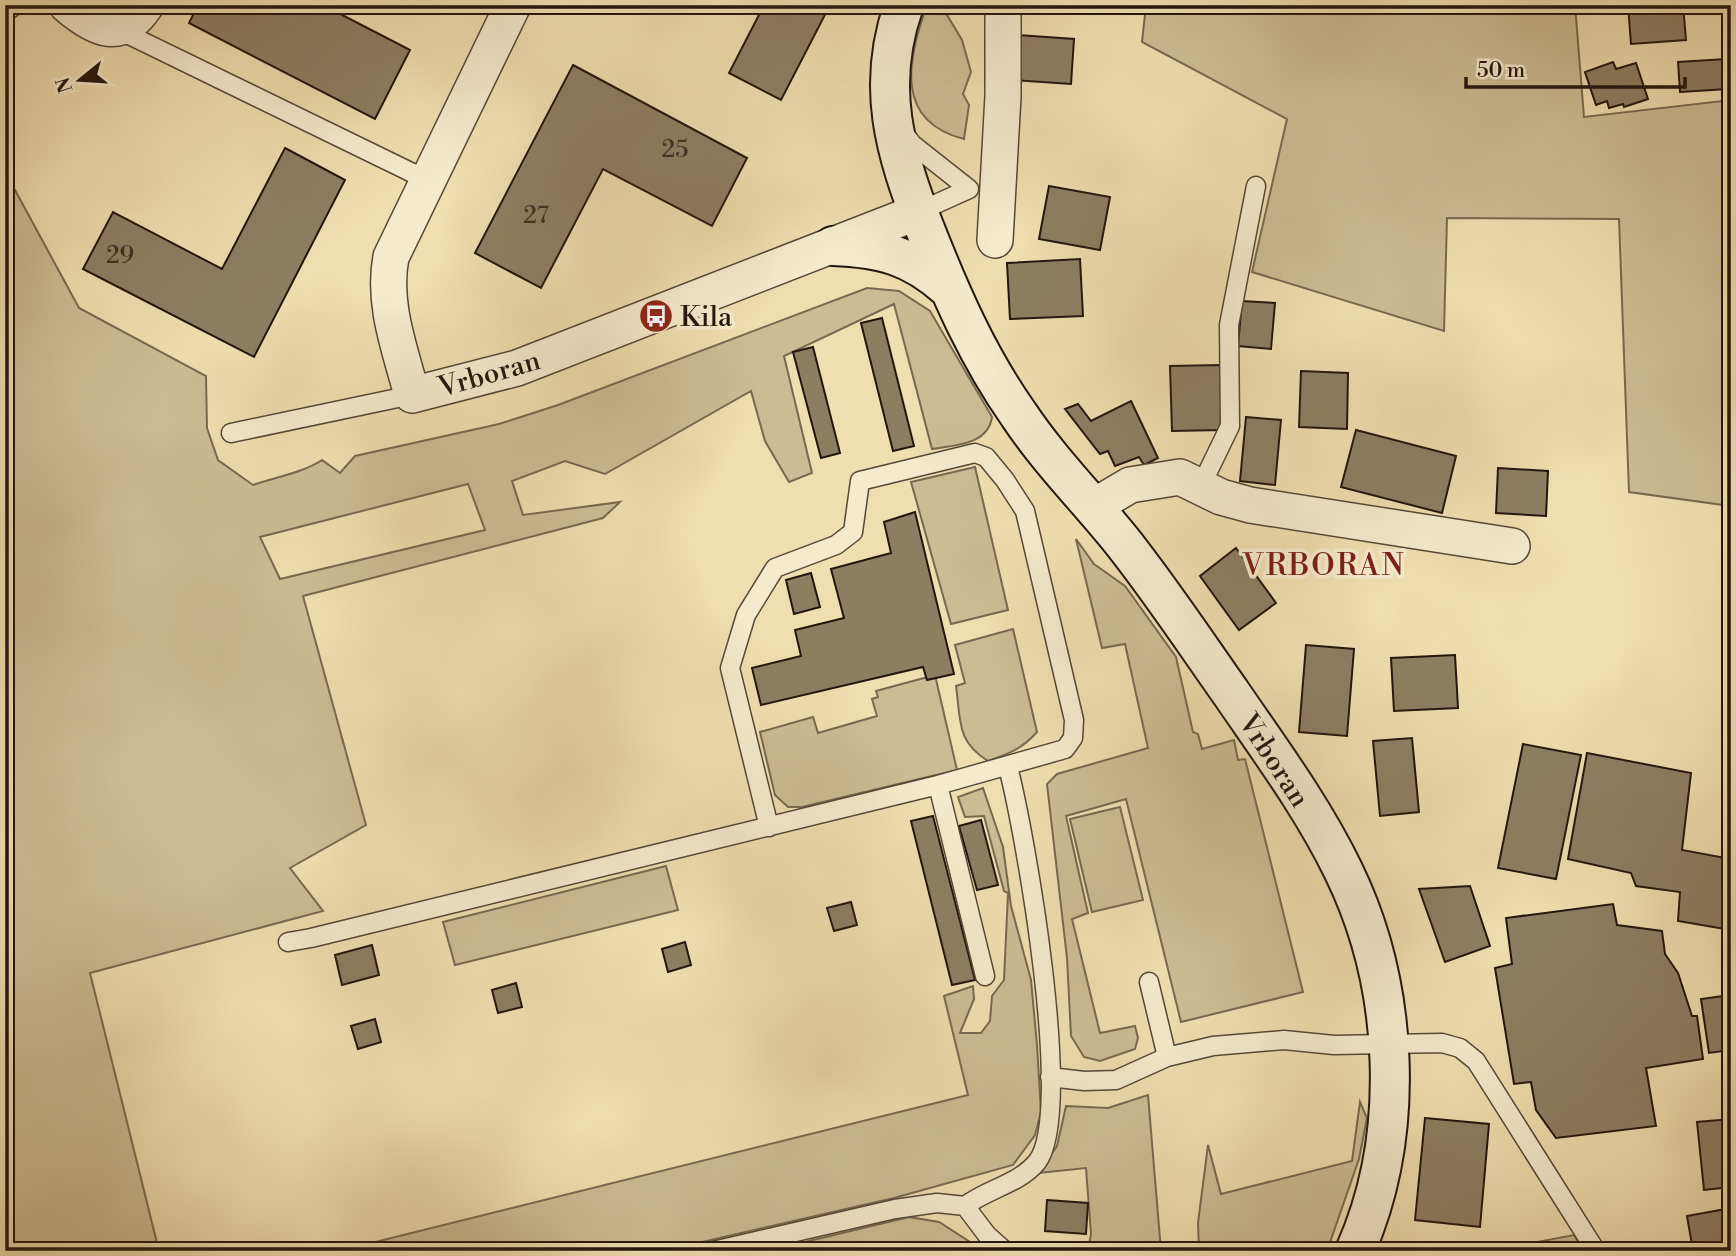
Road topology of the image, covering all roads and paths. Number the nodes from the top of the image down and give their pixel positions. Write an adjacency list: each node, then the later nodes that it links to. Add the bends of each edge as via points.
1 (15, 5): 7 (lane)
2 (67, 5): 8 (street, via 99,26)
3 (146, 5): 8 (street, via 135,22)
4 (513, 5): 10 (street, Vrboran)
5 (904, 5): 9 (street, Vrboran, via 890,58)
6 (1003, 5): 13 (street)
7 (5, 13)
8 (119, 30): 10 (lane)
9 (890, 113): 12 (street, Vrboran); 12 (lane, via 912,144 969,189)
10 (428, 180): 16 (street, Vrboran, via 391,257 387,278 388,302)
11 (1256, 186): 18 (lane, via 1229,325 1230,426)
12 (918, 212): 14 (street, Vrboran); 15 (street, Vrboran)
13 (995, 240)
14 (833, 246): 15 (street, via 870,248 915,262); 16 (street, Vrboran, via 517,368)
15 (948, 288): 19 (street, Vrboran, via 987,368)
16 (412, 395): 17 (lane)
17 (231, 433)
18 (1201, 486): 19 (street, via 1180,477 1164,477 1130,485); 20 (street, via 1250,505)
19 (1093, 507): 27 (street, Vrboran, via 1164,598 1327,840 1361,913 1379,972)
20 (1512, 546)
21 (1008, 767): 22 (lane); 23 (lane, via 1065,748 1073,738 1074,720 1025,512 986,457 975,453 860,481 853,532 836,545 775,568 746,615 730,668); 29 (lane, via 1034,888)
22 (938, 785): 23 (lane); 25 (lane)
23 (769, 827): 24 (lane)
24 (288, 942)
25 (985, 976)
26 (1149, 982): 28 (lane)
27 (1387, 1045): 28 (lane, via 1284,1040 1213,1046); 33 (street, Vrboran, via 1389,1110 1384,1150); 34 (lane, via 1442,1043 1460,1048 1476,1061)
28 (1167, 1057): 29 (lane, via 1116,1080)
29 (1050, 1077): 30 (lane, via 1052,1115 1038,1161 1026,1173 981,1193)
30 (965, 1206): 31 (lane, via 937,1203 895,1209); 32 (lane)
31 (713, 1251)
32 (1005, 1251)
33 (1355, 1251)
34 (1595, 1251)

